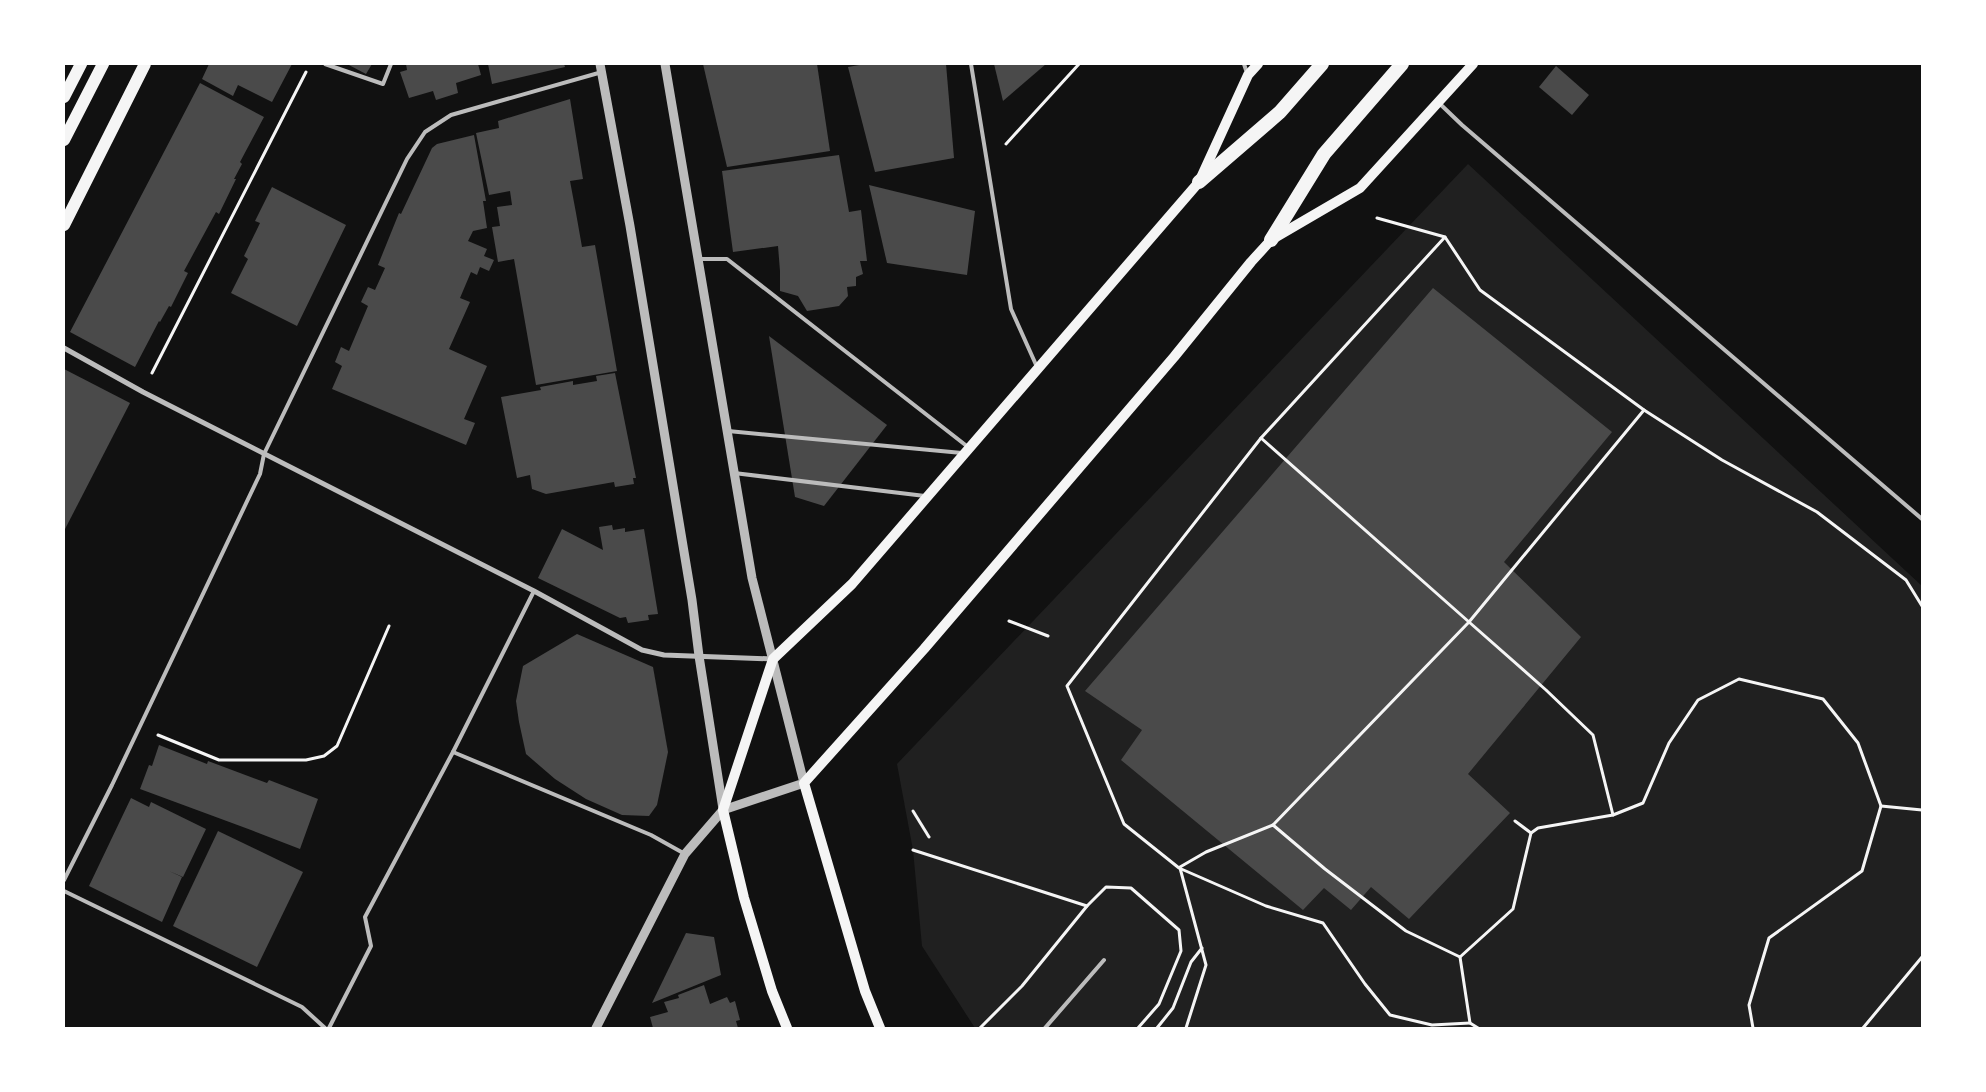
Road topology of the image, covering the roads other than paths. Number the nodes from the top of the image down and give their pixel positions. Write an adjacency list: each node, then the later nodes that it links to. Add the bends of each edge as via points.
1 (81, 64): 15 (main road)
2 (103, 64): 17 (main road)
3 (145, 64): 19 (main road)
4 (324, 64): 5 (lane, via 382,84)
5 (391, 64)
6 (665, 64): 21 (street)
7 (971, 64): 23 (lane, via 1010,309)
8 (1244, 64): 14 (lane)
9 (1258, 64): 14 (main road)
10 (1322, 64): 18 (highway, via 1280,112)
11 (1402, 64): 20 (highway, via 1324,154)
12 (1474, 64): 16 (main road)
13 (601, 68): 26 (lane, via 451,115 425,132 407,158); 31 (street, via 692,600)
14 (1248, 75): 18 (main road)
15 (64, 97)
16 (1438, 102): 20 (main road, via 1360,188); 29 (lane)
17 (64, 140)
18 (1199, 182): 23 (main road)
19 (64, 225)
20 (1272, 240): 34 (main road, via 937,634)
21 (699, 259): 24 (street); 25 (lane, via 727,259)
22 (64, 348): 26 (street)
23 (1038, 369): 25 (main road)
24 (728, 432): 25 (lane); 27 (street)
25 (967, 451): 28 (main road)
26 (264, 454): 30 (street); 37 (lane, via 260,474)
27 (734, 473): 28 (lane); 32 (street, via 752,578)
28 (928, 497): 32 (main road, via 852,584)
29 (1922, 519)
30 (534, 591): 31 (street, via 642,650 664,655); 33 (lane)
31 (698, 656): 32 (street); 35 (street)
32 (773, 659): 34 (street); 35 (main road)
33 (453, 752): 36 (lane, via 652,835); 41 (lane, via 365,917 371,946)
34 (804, 782): 35 (street); 44 (main road, via 865,991)
35 (723, 810): 36 (street); 43 (main road, via 744,898 772,991)
36 (686, 854): 42 (street)
37 (64, 880)
38 (64, 890): 40 (lane, via 302,1007)
39 (1104, 960): 45 (lane)
40 (325, 1028)
41 (329, 1028)
42 (596, 1028)
43 (787, 1028)
44 (880, 1028)
45 (1045, 1028)

